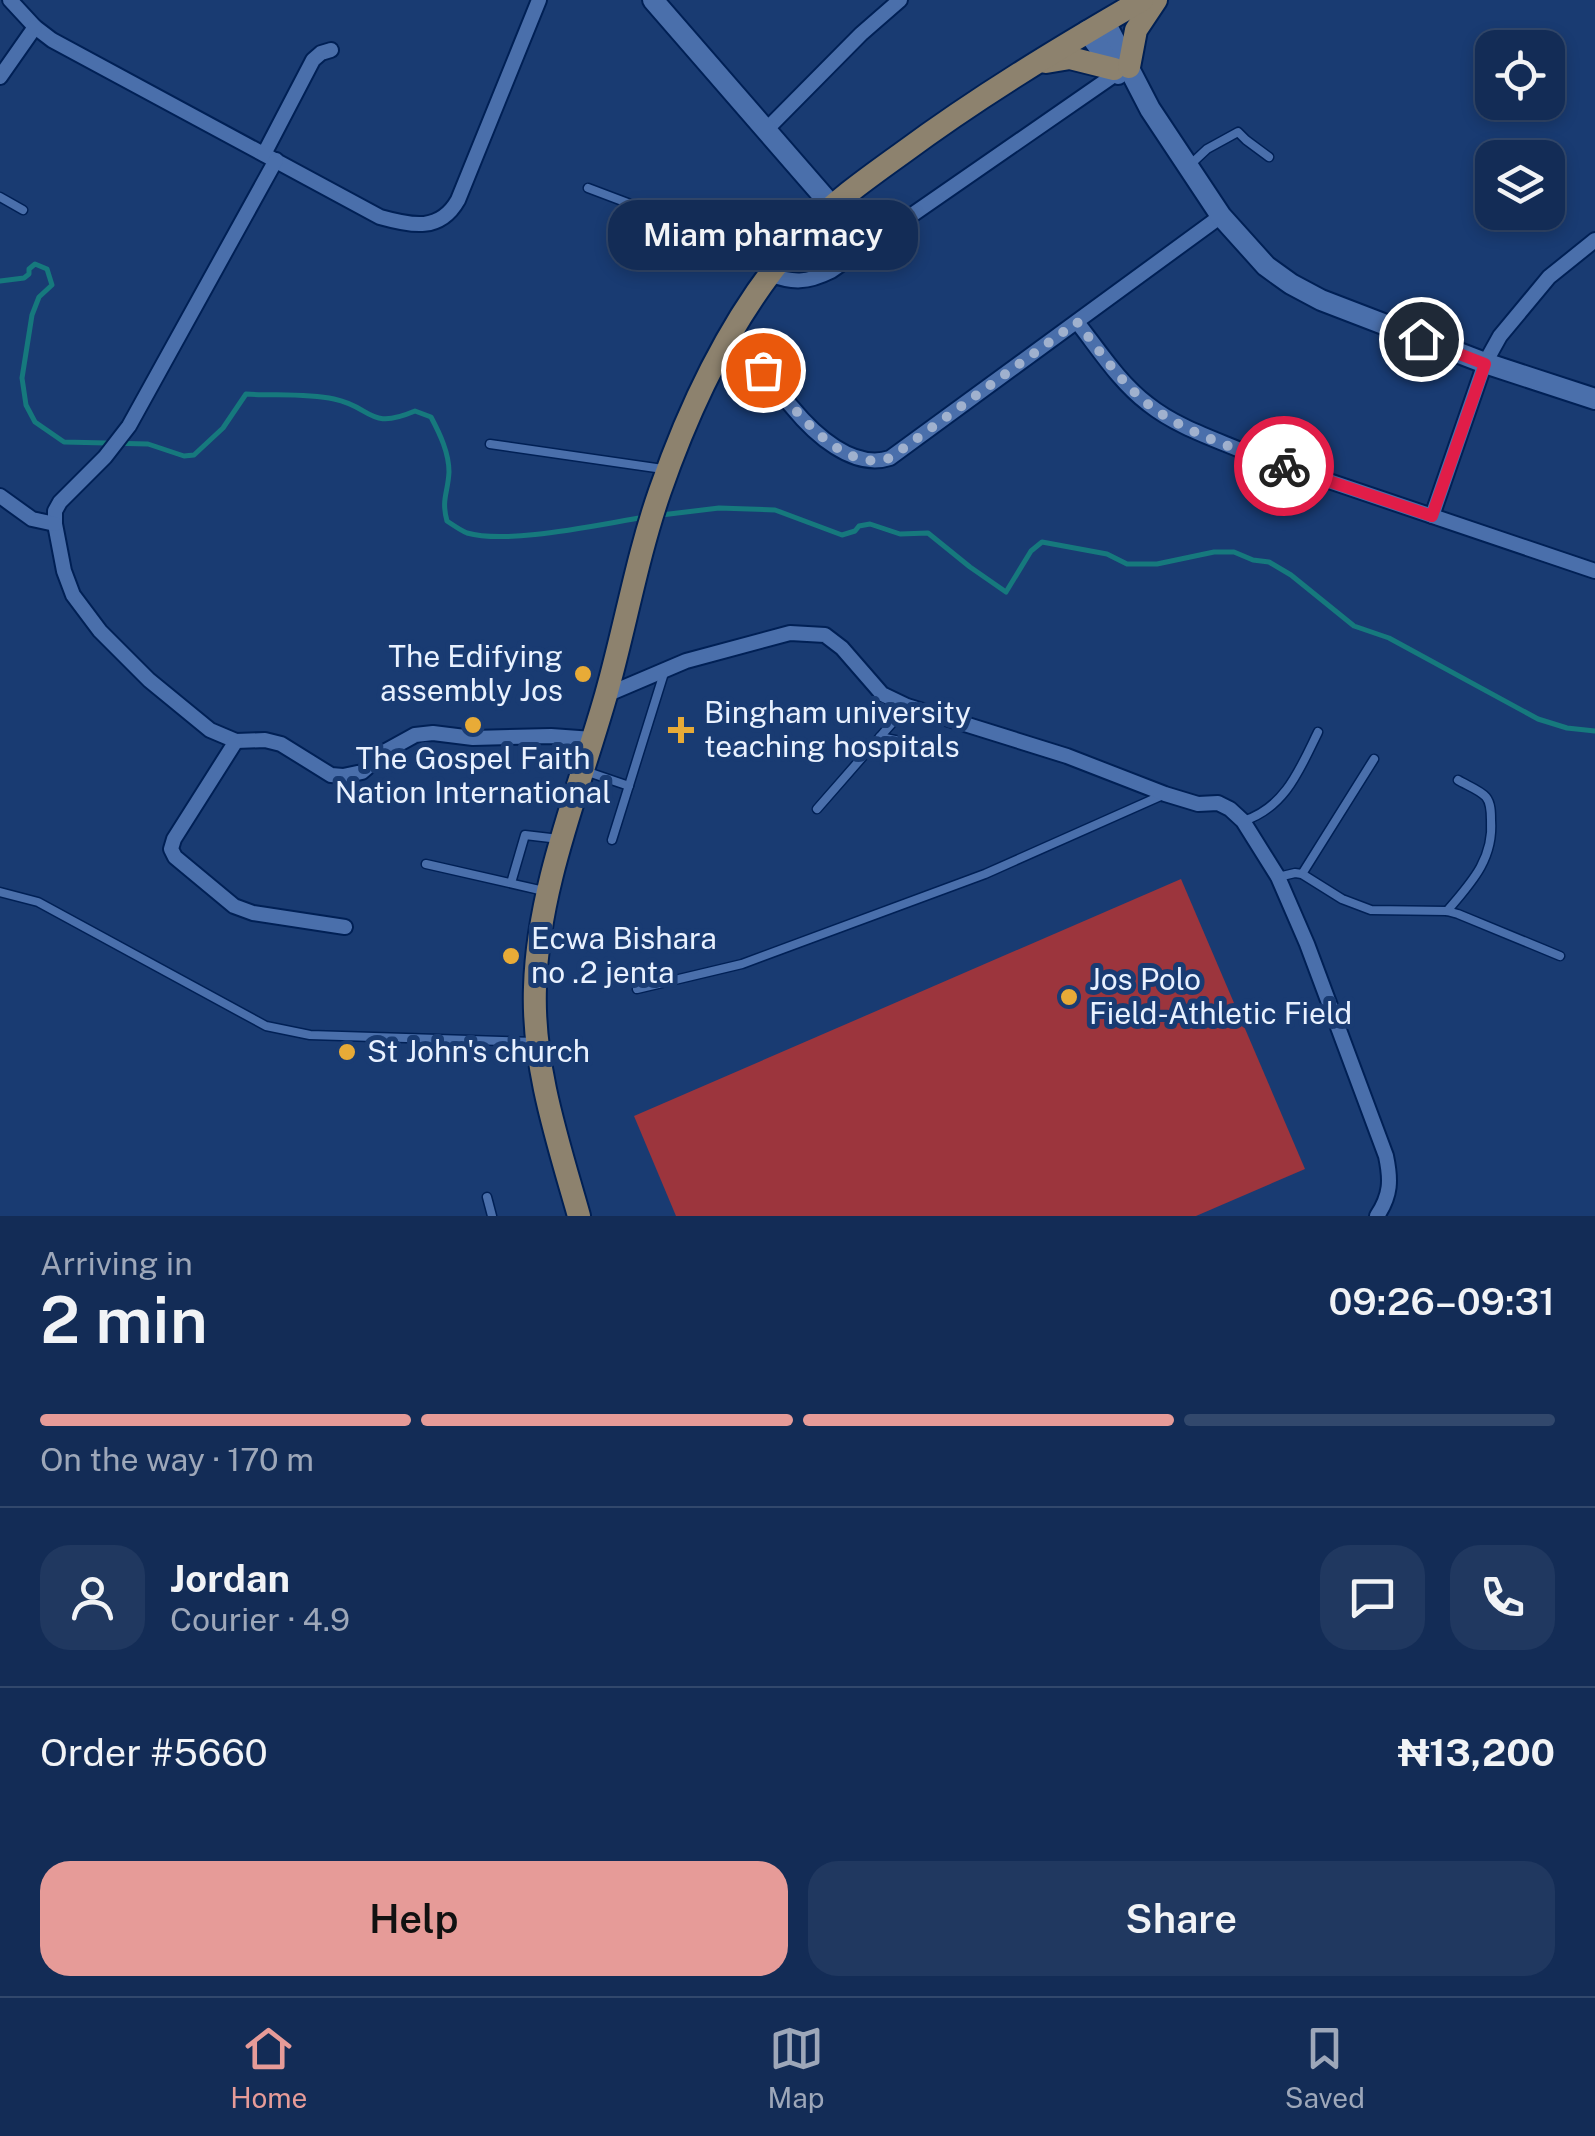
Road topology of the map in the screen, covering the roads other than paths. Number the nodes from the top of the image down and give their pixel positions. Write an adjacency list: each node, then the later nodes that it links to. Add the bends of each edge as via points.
1 (10, 0): 8 (street)
2 (538, 0): 14 (street, via 458,200 444,218 397,222)
3 (652, 0): 13 (street)
4 (1142, 0): 7 (main road)
5 (1156, 0): 11 (main road)
6 (898, 1): 13 (street)
7 (1096, 26): 10 (main road); 11 (street)
8 (35, 27): 12 (street); 14 (street)
9 (331, 50): 14 (street, via 313,60)
10 (1024, 69): 11 (main road, via 1070,58); 19 (main road)
11 (1120, 70): 16 (street); 23 (street, via 831,270 789,282)
12 (0, 78)
13 (766, 130): 19 (street)
14 (270, 157): 32 (street, via 128,426 60,502)
15 (1270, 157): 16 (lane, via 1238,132)
16 (1188, 167): 21 (street)
17 (588, 188): 23 (lane)
18 (0, 197): 20 (lane)
19 (832, 206): 23 (main road)
20 (23, 210)
21 (1221, 216): 24 (street); 26 (street, via 1290,284)
22 (1595, 240): 26 (street, via 1518,311)
23 (774, 268): 25 (main road)
24 (1077, 322): 25 (street, via 881,461 839,448 803,419 763,370); 31 (street, via 1128,385 1168,417 1252,455)
25 (722, 348): 29 (main road)
26 (1485, 364): 27 (street); 31 (street)
27 (1595, 400)
28 (490, 444): 29 (lane)
29 (668, 470): 35 (main road)
30 (0, 496): 32 (street, via 32,519)
31 (1432, 516): 33 (street)
32 (55, 524): 40 (street, via 73,595 100,630 210,730)
33 (1595, 571)
34 (665, 670): 35 (street); 36 (street, via 790,632 825,636 882,694); 45 (lane)
35 (606, 695): 39 (main road)
36 (907, 706): 38 (lane); 46 (street)
37 (1318, 732): 48 (lane, via 1280,800)
38 (880, 736): 41 (lane); 47 (lane)
39 (593, 739): 40 (street, via 415,734 352,776 331,774 281,744); 43 (main road)
40 (236, 741): 58 (street, via 174,839 175,857 234,906)
41 (950, 751)
42 (1374, 759): 52 (lane)
43 (584, 770): 45 (lane); 49 (main road)
44 (1458, 780): 57 (lane, via 1486,798 1490,850)
45 (629, 786): 50 (lane)
46 (1165, 794): 48 (street, via 1218,804); 60 (lane, via 984,874 742,964)
47 (817, 808)
48 (1243, 821): 53 (street)
49 (563, 840): 54 (lane, via 524,835); 56 (main road)
50 (612, 840)
51 (426, 864): 54 (lane)
52 (1302, 874): 53 (lane); 57 (lane, via 1371,910)
53 (1278, 877): 65 (street, via 1386,1156 1390,1192)
54 (510, 883): 56 (lane)
55 (0, 892): 61 (lane, via 38,902 266,1026 310,1036)
56 (549, 892): 61 (main road, via 536,954)
57 (1446, 910): 59 (lane)
58 (345, 927)
59 (1560, 956)
60 (636, 989)
61 (538, 1042): 64 (main road)
62 (487, 1197): 63 (lane)
63 (492, 1216)
64 (579, 1216)
65 (1377, 1216)

